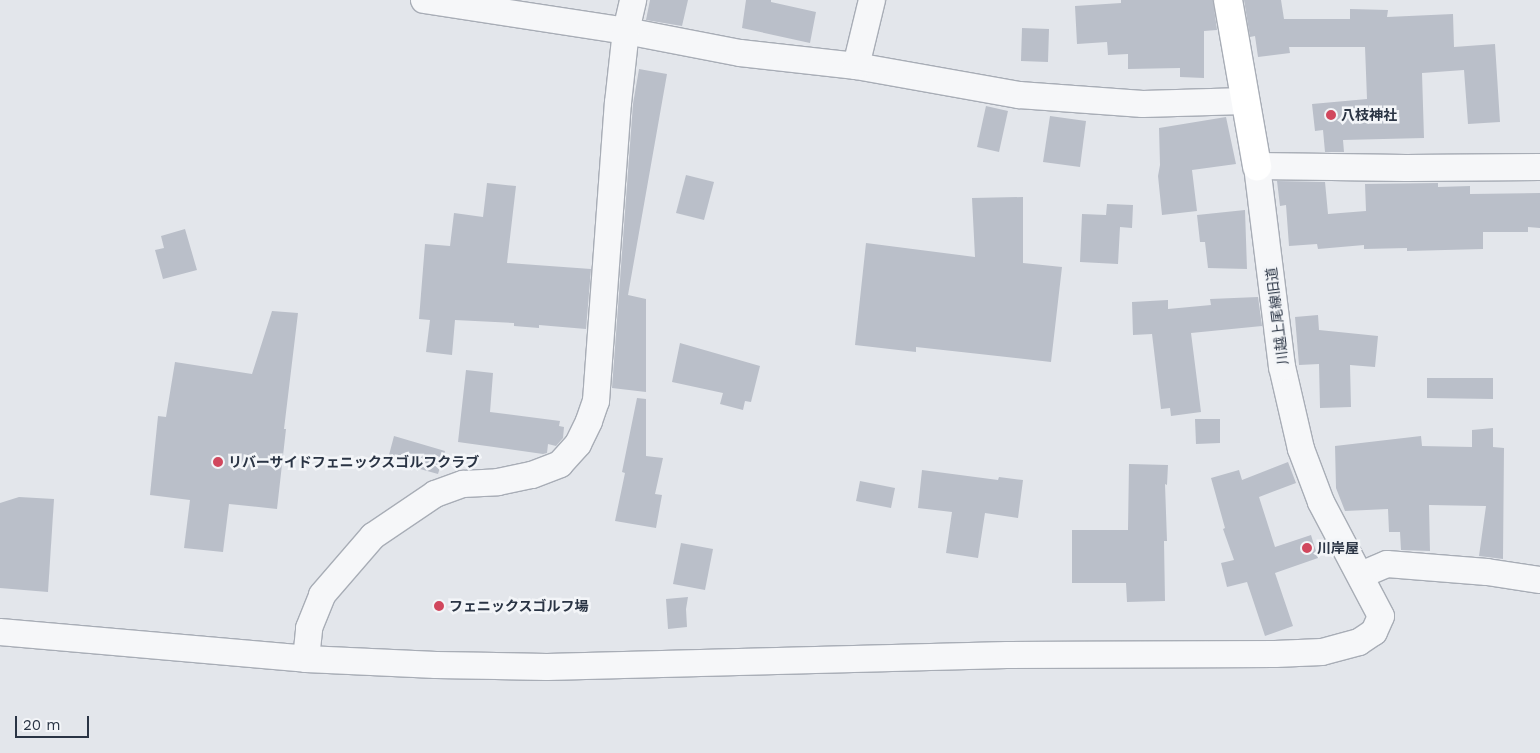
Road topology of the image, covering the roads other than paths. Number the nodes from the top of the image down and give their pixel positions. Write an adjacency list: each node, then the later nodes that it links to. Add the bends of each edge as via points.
1 (431, 0): 5 (street)
2 (633, 0): 5 (street)
3 (872, 0): 6 (street)
4 (1228, 0): 7 (street, 川越上尾線旧道)
5 (626, 31): 6 (street, via 740,52); 13 (street, via 596,401 582,436 560,464 532,475 498,482 463,484 435,494 373,536 322,595 309,628)
6 (856, 66): 7 (street, via 1019,95 1143,104)
7 (1245, 101): 8 (street, 川越上尾線旧道)
8 (1258, 166): 9 (street); 10 (street, 川越上尾線旧道, via 1282,367 1301,450 1321,502)
9 (1540, 167)
10 (1361, 575): 11 (street, via 1386,564); 13 (street, 川越上尾線旧道, via 1382,616 1374,632 1359,642 1322,652 998,655 548,667)
11 (1540, 580)
12 (0, 632): 13 (street)
13 (306, 658)

